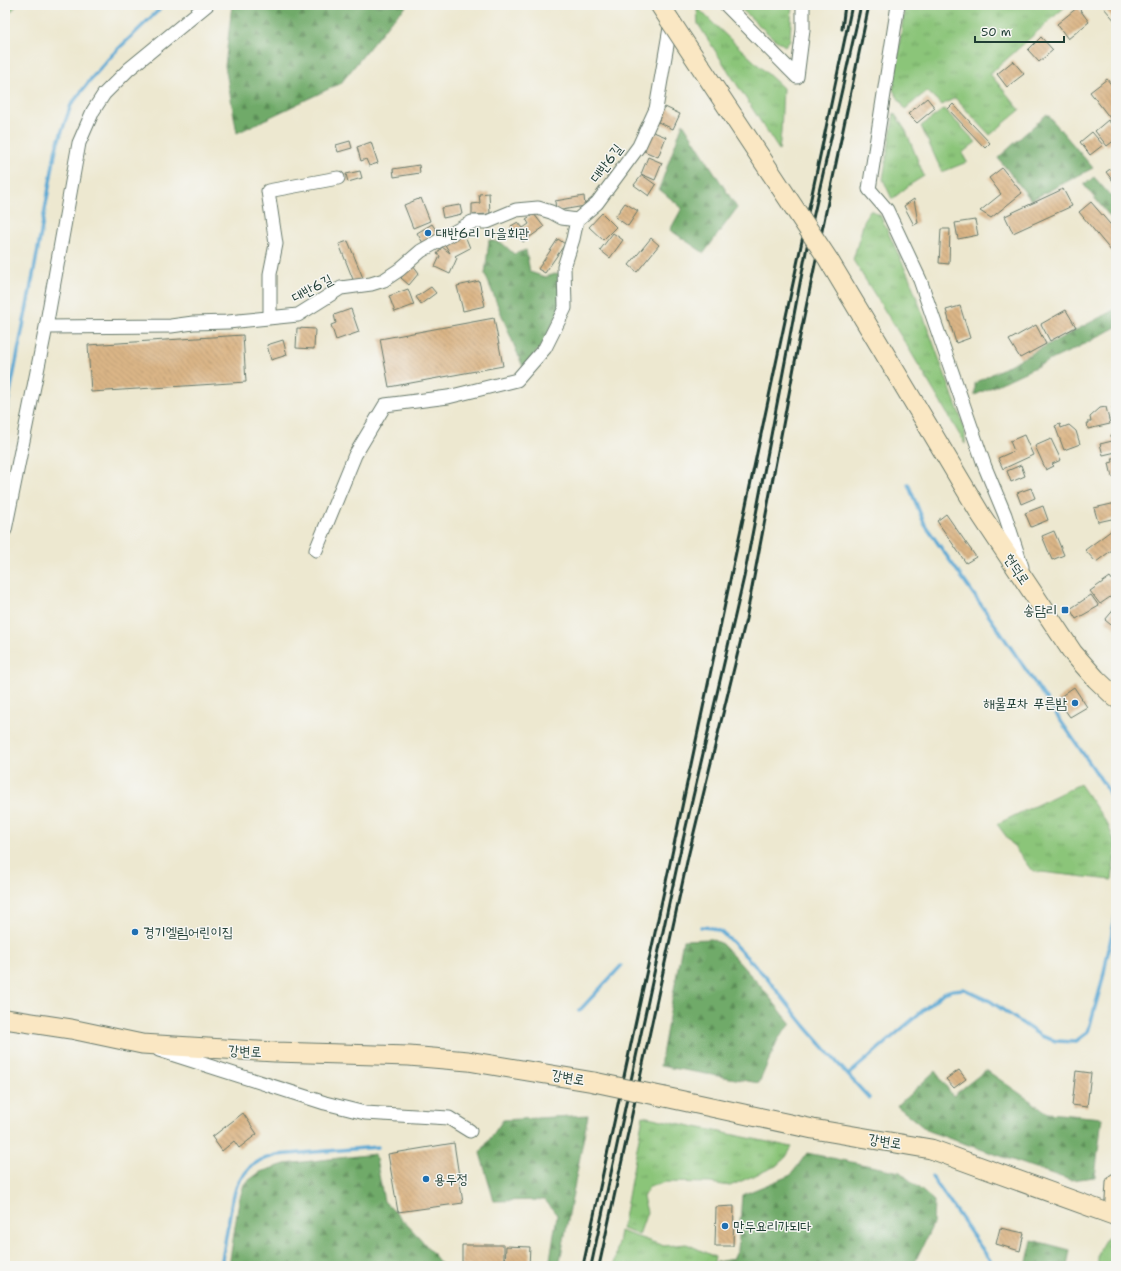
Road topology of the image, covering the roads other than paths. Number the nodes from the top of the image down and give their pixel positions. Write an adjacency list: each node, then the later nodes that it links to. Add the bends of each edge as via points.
1 (207, 5): 10 (street, via 129,69 104,94 93,111 79,143)
2 (660, 5): 6 (street)
3 (726, 5): 4 (street, via 797,77 803,30)
4 (803, 5)
5 (898, 5): 13 (street, via 869,189 886,210 920,280)
6 (671, 22): 8 (street, 대반6길, via 656,109 639,146 597,203); 13 (street, 현덕로, bridge, via 828,259 981,515)
7 (338, 178): 9 (street, via 268,191 276,244 270,274)
8 (577, 220): 9 (street, 대반6길, via 562,218 538,208 516,210 487,222 472,222 422,251 384,280 341,288 298,315); 12 (street, via 574,239 564,267 565,308 545,348 517,380 448,397 385,405 355,455)
9 (270, 318): 10 (street, 대반6길, via 171,326)
10 (46, 327): 11 (street)
11 (5, 530)
12 (316, 550)
13 (1028, 585): 14 (street, 현덕로, via 1073,653)
14 (1116, 698)
15 (5, 1019): 16 (street, 강변로, via 71,1029)
16 (142, 1044): 17 (street, via 325,1103 365,1113 449,1118); 19 (street, 강변로, bridge, via 468,1061 594,1082 813,1129 931,1149)
17 (470, 1131)
18 (1116, 1184): 19 (street)
19 (1115, 1215)

